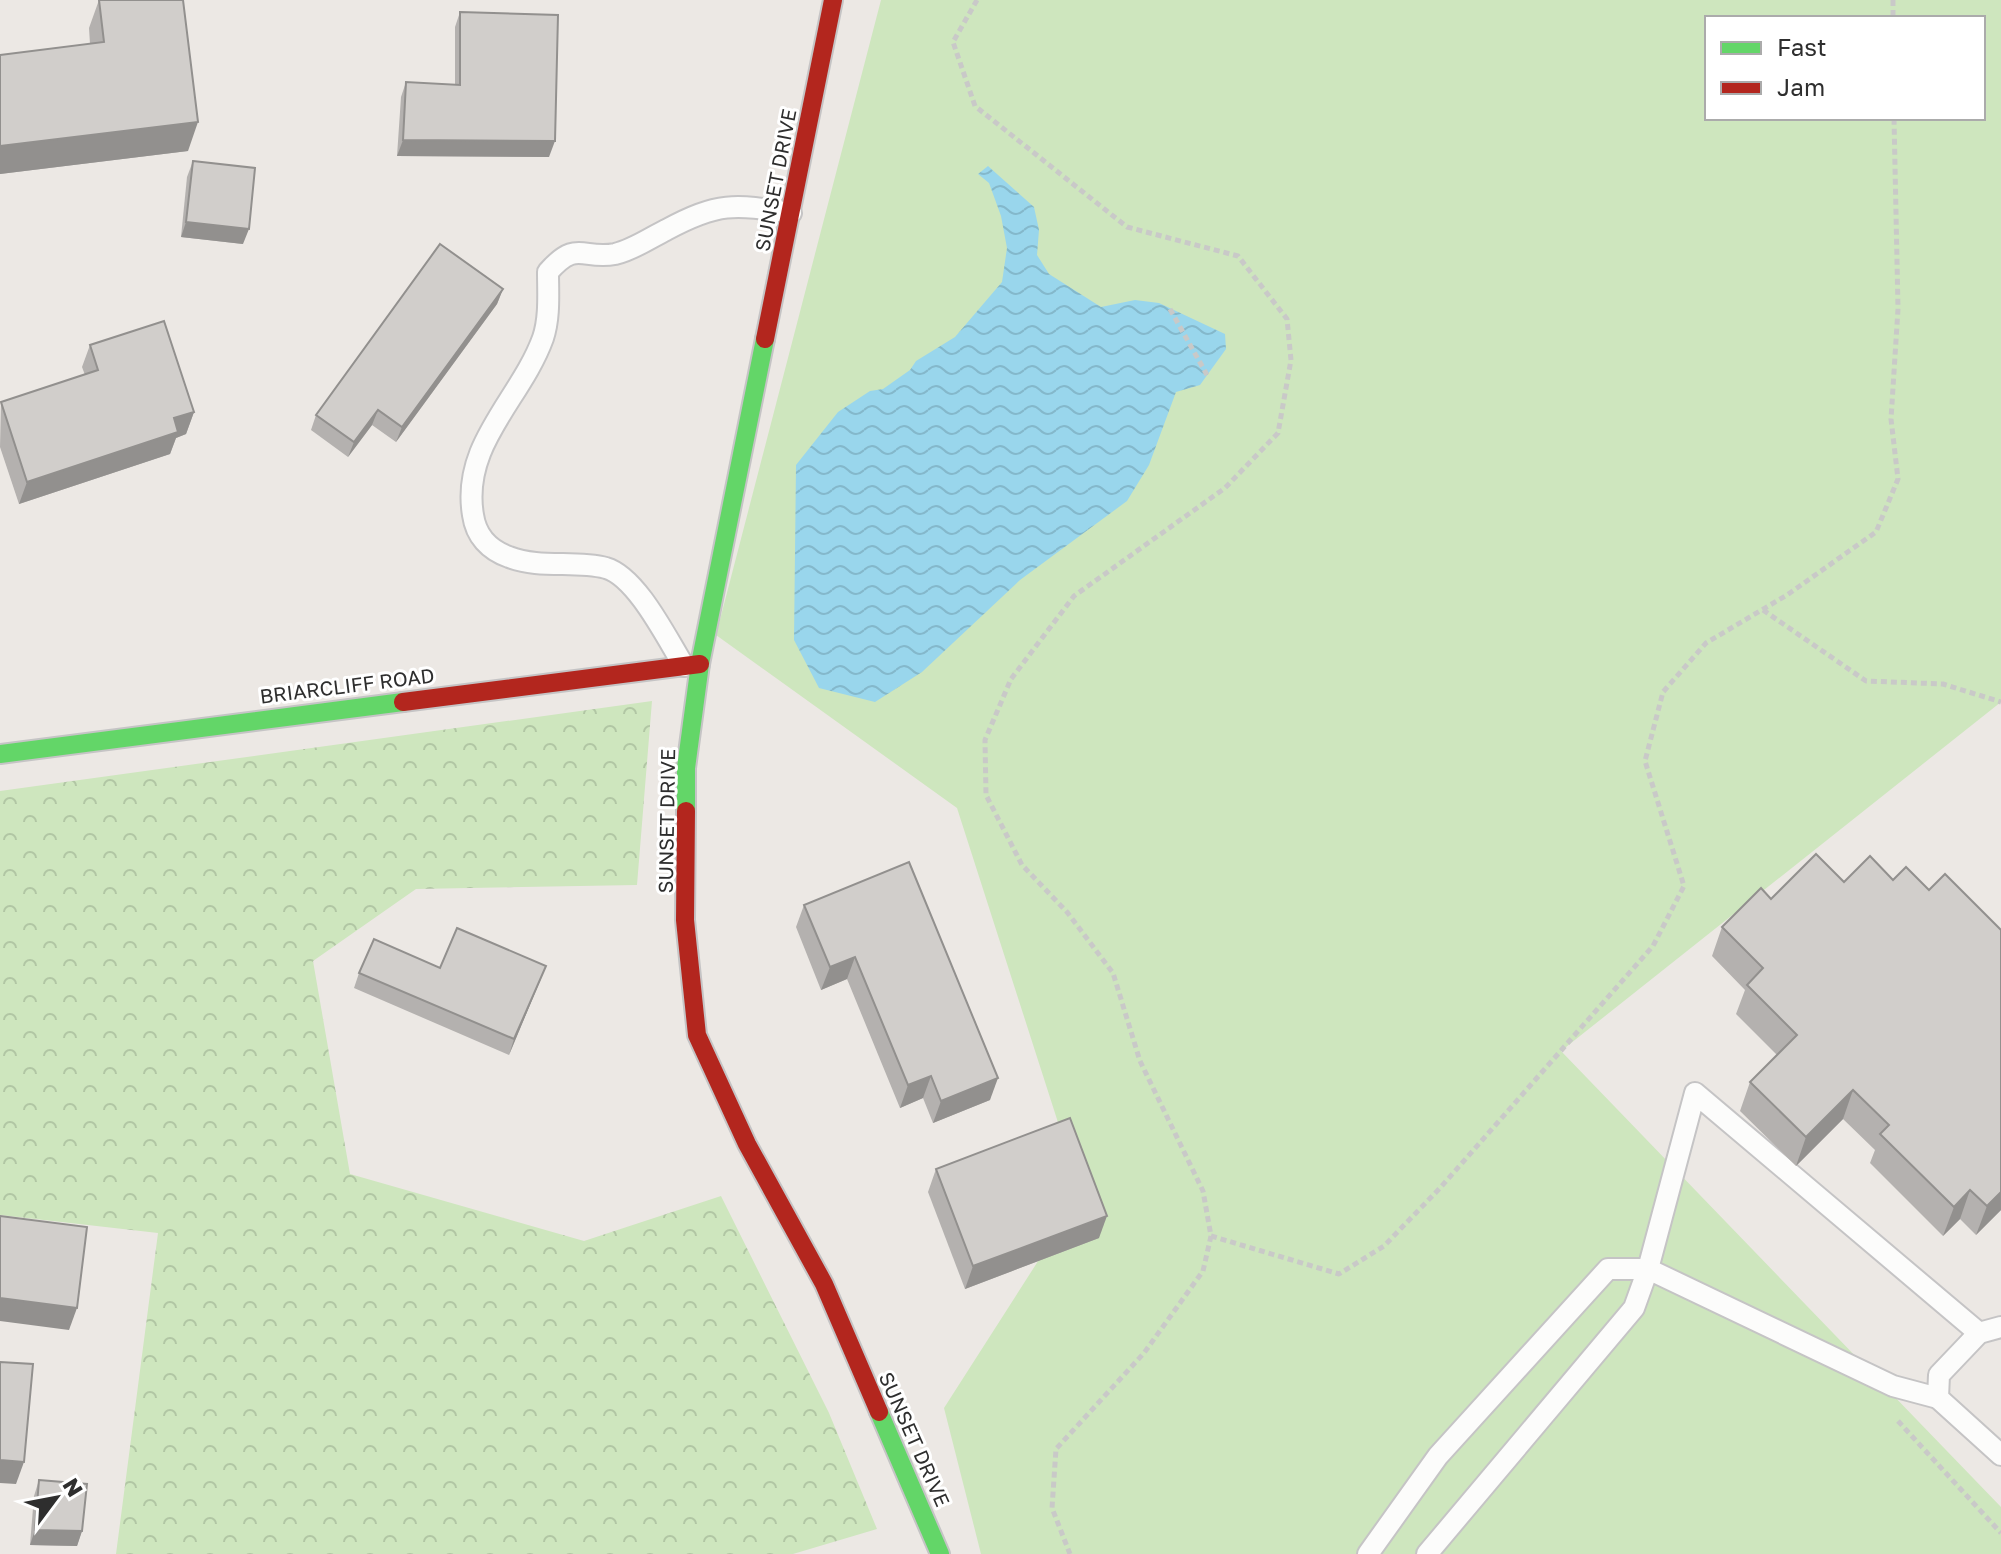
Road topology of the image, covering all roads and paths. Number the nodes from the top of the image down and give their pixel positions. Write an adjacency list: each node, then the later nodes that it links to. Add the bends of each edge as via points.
1 (833, 0): 4 (street, SUNSET DRIVE)
2 (977, 0): 11 (path, via 953,42 975,106 1127,227 1238,256 1287,319 1291,360 1278,433 1225,488 1074,596 1011,679 985,740 986,795 1022,865 1067,912 1113,973 1140,1061 1203,1191)
3 (1894, 120): 7 (path, via 1898,309 1891,419 1898,479 1876,532)
4 (791, 213): 8 (street, SUNSET DRIVE); 8 (lane, via 741,205 708,209 613,254 563,255 548,272 544,336 473,470 475,530 494,552 523,562 604,568 621,575)
5 (1170, 309): 6 (path)
6 (1207, 375)
7 (1762, 610): 9 (path, via 1866,681 1943,684); 11 (path, via 1706,643 1663,692 1645,761 1684,886 1653,946 1450,1177 1384,1246 1339,1274)
8 (692, 665): 10 (street, BRIARCLIFF ROAD); 17 (street, SUNSET DRIVE, via 685,920 697,1035 747,1144 824,1284)
9 (2001, 702)
10 (0, 754)
11 (1211, 1236): 18 (path, via 1203,1271 1144,1353 1056,1449 1052,1508)
12 (1648, 1269): 14 (lane, via 1695,1093); 15 (lane, via 1893,1386); 19 (lane, via 1608,1269 1438,1456); 20 (lane, via 1634,1308)
13 (2001, 1327): 14 (lane)
14 (1979, 1333): 15 (lane, via 1939,1375)
15 (1938, 1398): 16 (lane)
16 (2001, 1455)
17 (940, 1554)
18 (1070, 1554)
19 (1368, 1554)
20 (1427, 1554)

